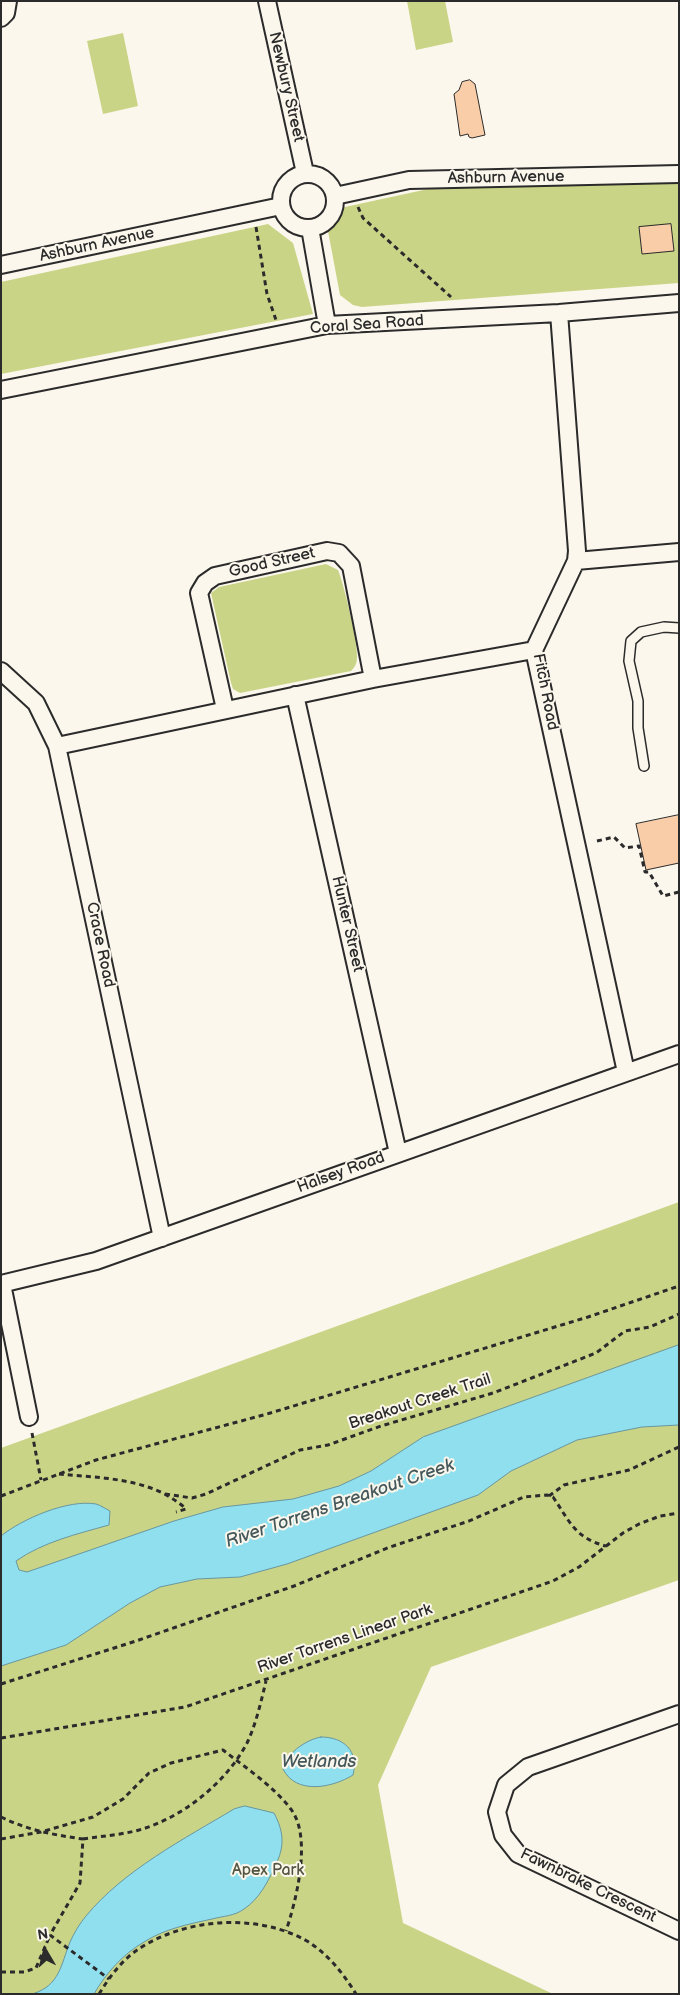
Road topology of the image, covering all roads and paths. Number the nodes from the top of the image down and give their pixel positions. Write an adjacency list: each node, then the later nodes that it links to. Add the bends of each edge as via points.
1 (8, 1): 3 (street, via 6,13)
2 (267, 1): 4 (street, Newbury Street)
3 (1, 18)
4 (305, 173): 6 (street, via 326,180); 8 (street, via 285,185 280,196)
5 (679, 174): 6 (street, Ashburn Avenue, via 409,180)
6 (335, 196): 10 (street, via 330,216 321,225)
7 (356, 204): 12 (path, via 363,218)
8 (281, 206): 9 (street, Ashburn Avenue); 10 (street, via 292,223)
9 (254, 211): 11 (street, Ashburn Avenue); 16 (path, via 267,294)
10 (310, 228): 15 (street)
11 (1, 265)
12 (451, 297)
13 (679, 303): 14 (street, Coral Sea Road)
14 (559, 313): 15 (street, Coral Sea Road); 19 (street, Fitch Road, via 578,543)
15 (328, 325): 16 (street, Coral Sea Road)
16 (281, 333): 17 (street, Coral Sea Road)
17 (1, 390)
18 (679, 552): 19 (street)
19 (576, 561): 21 (street, Fitch Road)
20 (679, 628): 27 (lane, via 664,627 641,632 631,641 629,661 638,701)
21 (534, 650): 23 (street); 31 (street, Fitch Road)
22 (1, 671): 26 (street, Crace Road, via 36,703)
23 (373, 679): 24 (street); 25 (street, Good Street, via 351,566 339,553 326,551 215,576 201,587 199,593)
24 (295, 695): 25 (street); 32 (street, Hunter Street)
25 (225, 709): 26 (street)
26 (57, 746): 33 (street, Crace Road)
27 (644, 766)
28 (597, 840): 29 (path, via 614,837 625,848 638,846 644,872 649,872 663,896)
29 (679, 892)
30 (679, 1054): 31 (street, Halsey Road)
31 (626, 1072): 32 (street, Halsey Road)
32 (398, 1152): 33 (street, Halsey Road)
33 (162, 1238): 34 (street, Halsey Road, via 96,1261)
34 (2, 1284): 37 (street)
35 (679, 1286): 39 (path, via 320,1398 96,1460)
36 (679, 1314): 41 (path, Breakout Creek Trail, via 650,1327 625,1331 596,1353 493,1392 328,1445 300,1450 206,1494 192,1498)
37 (29, 1417): 40 (path)
38 (679, 1448): 43 (path, via 629,1470 564,1485)
39 (57, 1474): 40 (path); 41 (path, via 139,1484)
40 (41, 1480): 42 (path)
41 (165, 1494): 44 (path, via 186,1509)
42 (1, 1496)
43 (549, 1496): 46 (path, via 581,1536); 48 (path, via 524,1497 469,1521 390,1547 294,1586)
44 (176, 1512)
45 (679, 1513): 46 (path, River Torrens Linear Park, via 639,1524)
46 (606, 1546): 47 (path, River Torrens Linear Park, via 579,1568 554,1581)
47 (266, 1681): 50 (path, River Torrens Linear Park, via 185,1707); 54 (path, bridge, via 246,1744 218,1781 199,1798 154,1825)
48 (1, 1684)
49 (679, 1714): 56 (street, Fawnbrake Crescent, via 528,1767 506,1785 497,1812 504,1834 518,1854)
50 (1, 1738)
51 (1, 1817): 52 (path)
52 (41, 1832): 53 (path); 54 (path); 55 (path, via 93,1817 123,1798 149,1773 171,1763 223,1750 292,1810 298,1825 300,1876)
53 (1, 1839)
54 (82, 1839): 57 (path, via 80,1883)
55 (286, 1931): 59 (path, via 236,1924 185,1928 138,1950); 61 (path, via 308,1942 333,1962)
56 (679, 1931)
57 (50, 1935): 58 (path, via 36,1968 24,1972); 59 (path)
58 (1, 1972)
59 (109, 1979): 60 (path)
60 (99, 1994)
61 (356, 1994)

